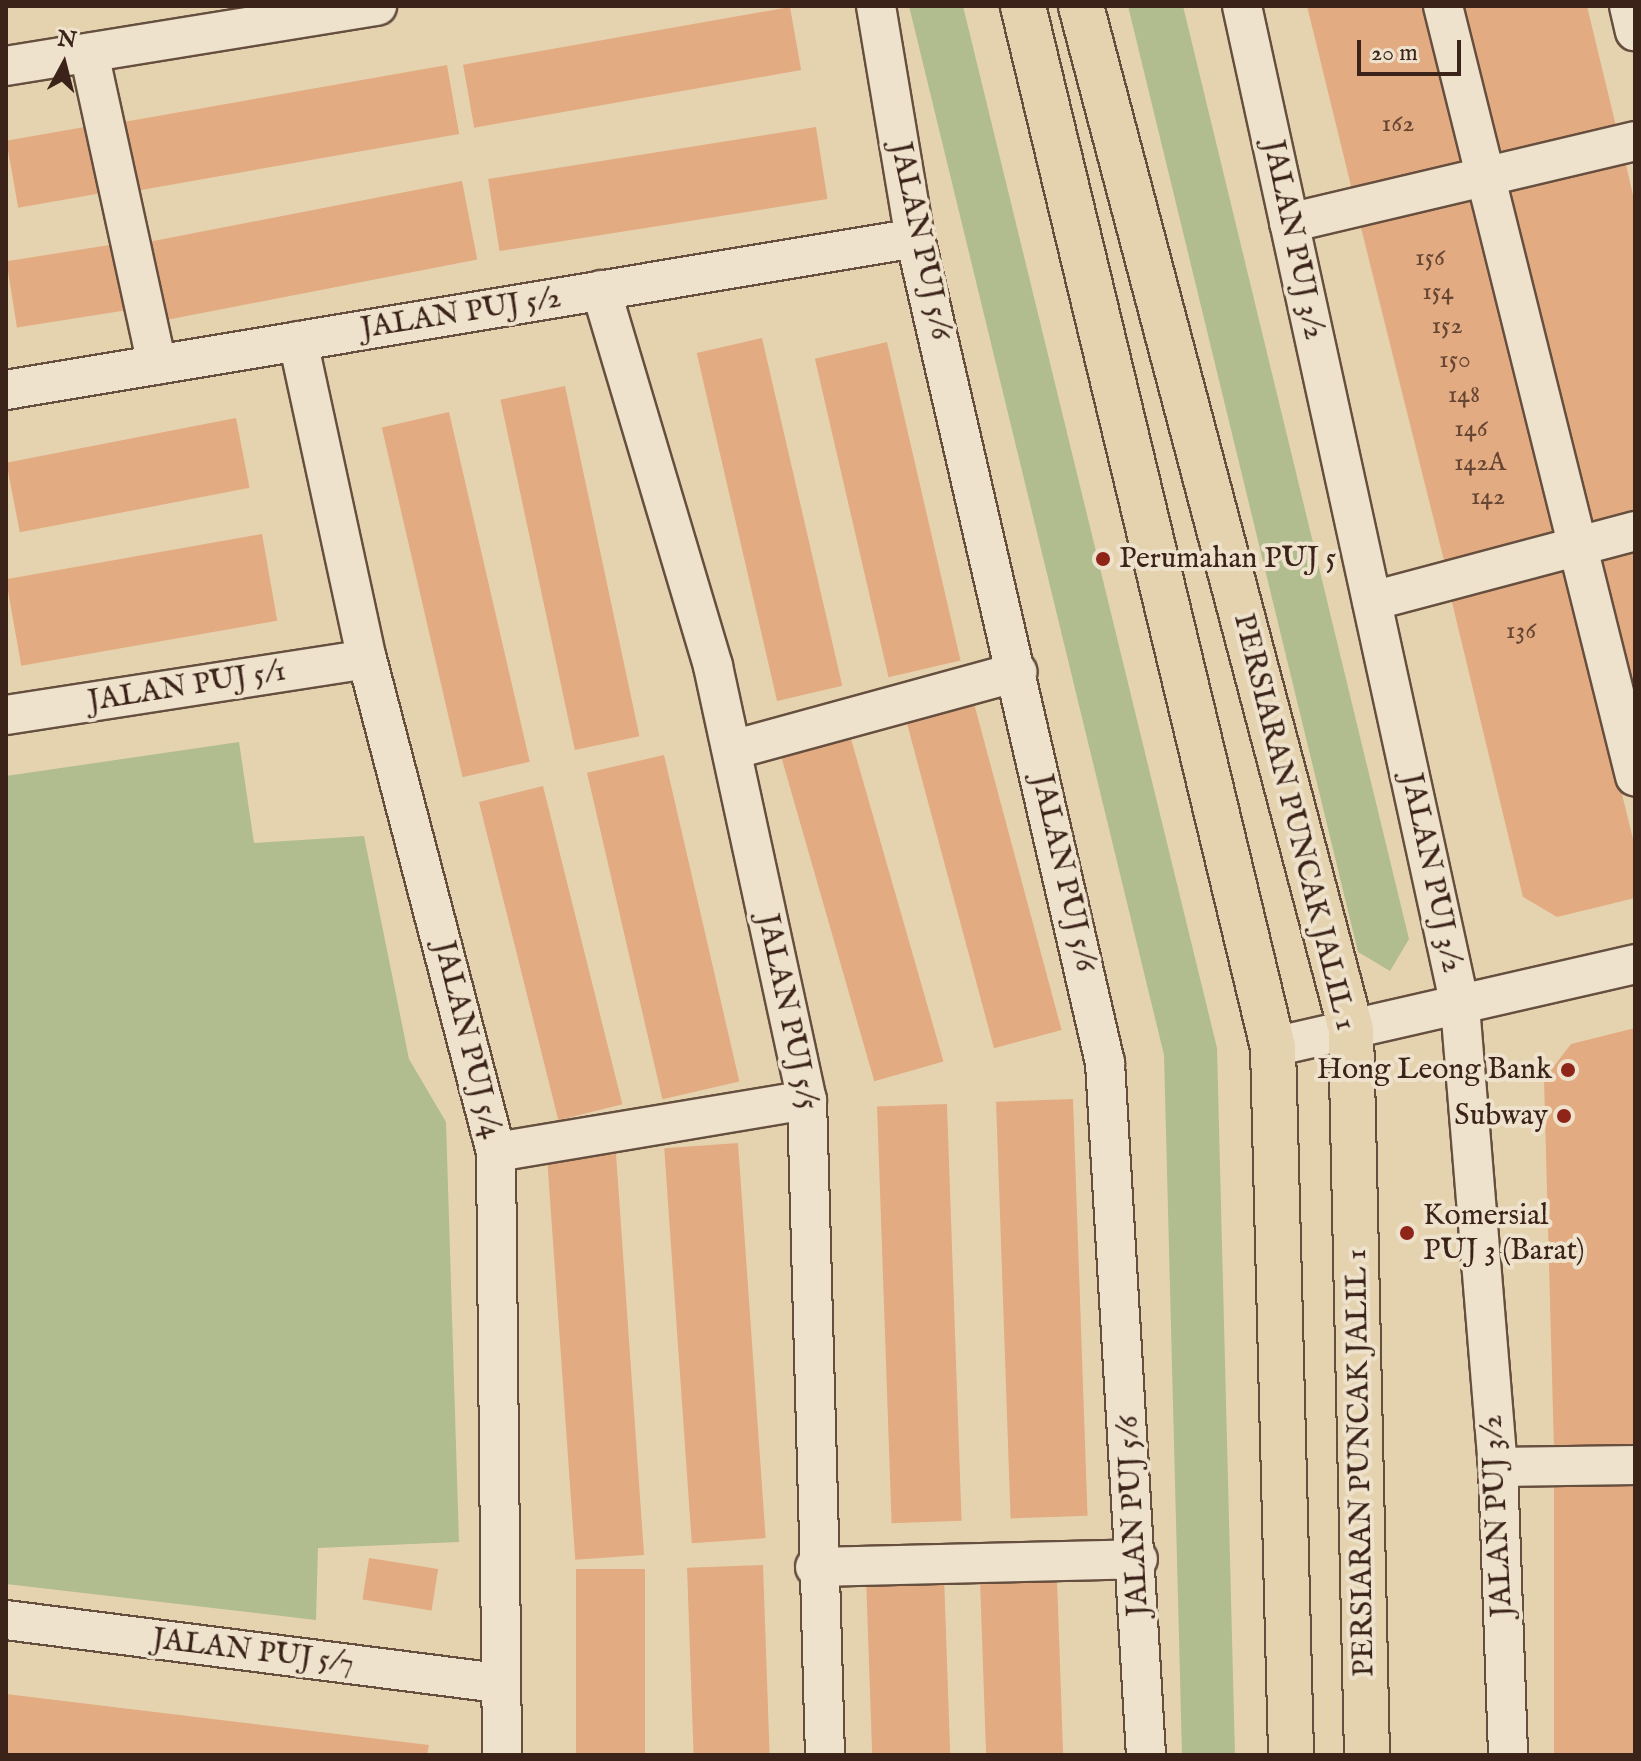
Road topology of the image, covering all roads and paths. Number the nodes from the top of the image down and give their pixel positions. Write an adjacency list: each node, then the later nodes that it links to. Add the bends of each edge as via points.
1 (377, 6): 9 (street)
2 (876, 6): 14 (street, JALAN PUJ 5/6)
3 (1023, 6): 30 (main road)
4 (1081, 6): 29 (main road, PERSIARAN PUNCAK JALIL 1)
5 (1242, 6): 13 (street, JALAN PUJ 3/2)
6 (1443, 6): 12 (street)
7 (1629, 6): 8 (street)
8 (1635, 31)
9 (89, 53): 10 (street); 17 (street)
10 (6, 66)
11 (1635, 141): 12 (street)
12 (1488, 174): 13 (street); 20 (street)
13 (1289, 223): 21 (street, JALAN PUJ 3/2)
14 (915, 238): 15 (street, JALAN PUJ 5/2); 23 (street, JALAN PUJ 5/6)
15 (601, 290): 16 (street, JALAN PUJ 5/2); 25 (street, JALAN PUJ 5/5, via 713,666)
16 (298, 341): 17 (street, JALAN PUJ 5/2); 22 (street, JALAN PUJ 5/4)
17 (157, 365): 18 (street, JALAN PUJ 5/2)
18 (6, 390)
19 (1635, 531): 20 (street)
20 (1578, 544): 21 (street); 26 (street)
21 (1372, 601): 28 (street, JALAN PUJ 3/2)
22 (367, 659): 24 (street, JALAN PUJ 5/1); 32 (street, JALAN PUJ 5/4)
23 (1018, 672): 25 (street); 35 (street, JALAN PUJ 5/6, via 1105,1063)
24 (6, 715)
25 (732, 750): 31 (street, JALAN PUJ 5/5)
26 (1635, 776)
27 (1635, 964): 28 (street)
28 (1460, 1006): 29 (street); 34 (street, JALAN PUJ 3/2)
29 (1351, 1029): 30 (street); 43 (main road, PERSIARAN PUNCAK JALIL 1)
30 (1273, 1047): 42 (main road)
31 (807, 1100): 32 (street); 36 (street, JALAN PUJ 5/5, via 813,1152)
32 (496, 1152): 38 (street, JALAN PUJ 5/4)
33 (1635, 1465): 34 (street)
34 (1498, 1467): 44 (street, JALAN PUJ 3/2)
35 (1138, 1559): 36 (street); 41 (street, JALAN PUJ 5/6)
36 (815, 1567): 40 (street, JALAN PUJ 5/5)
37 (6, 1620): 38 (street, JALAN PUJ 5/7)
38 (500, 1683): 39 (street, JALAN PUJ 5/4)
39 (502, 1755)
40 (825, 1755)
41 (1146, 1755)
42 (1291, 1755)
43 (1367, 1755)
44 (1508, 1755)

